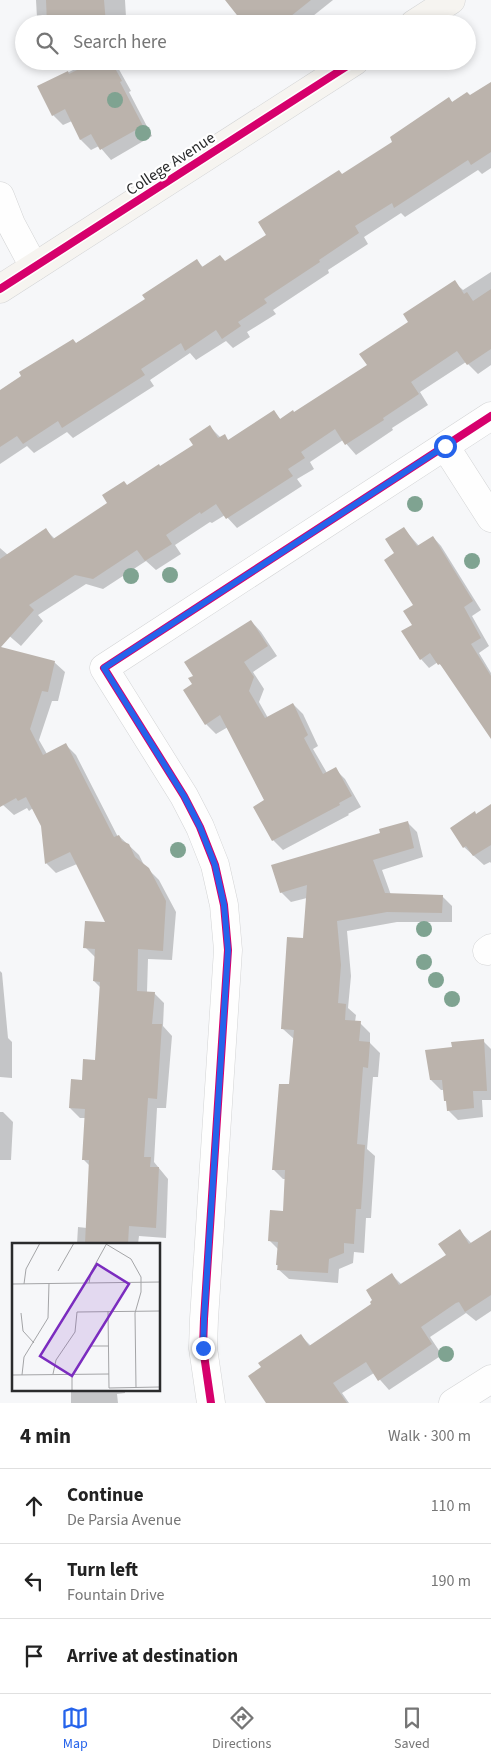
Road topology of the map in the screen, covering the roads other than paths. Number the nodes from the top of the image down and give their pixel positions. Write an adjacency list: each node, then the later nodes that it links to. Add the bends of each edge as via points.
1 (451, 0): 2 (street)
2 (428, 15)
3 (341, 70): 5 (street, College Avenue)
4 (0, 196): 5 (street)
5 (34, 267): 6 (street, College Avenue)
6 (0, 289)
7 (491, 416): 8 (street)
8 (445, 446): 9 (street); 11 (street, via 104,668 200,827 215,865 224,905 228,950 203,1348)
9 (491, 518)
10 (485, 1390): 12 (street)
11 (211, 1403)
12 (453, 1403)

